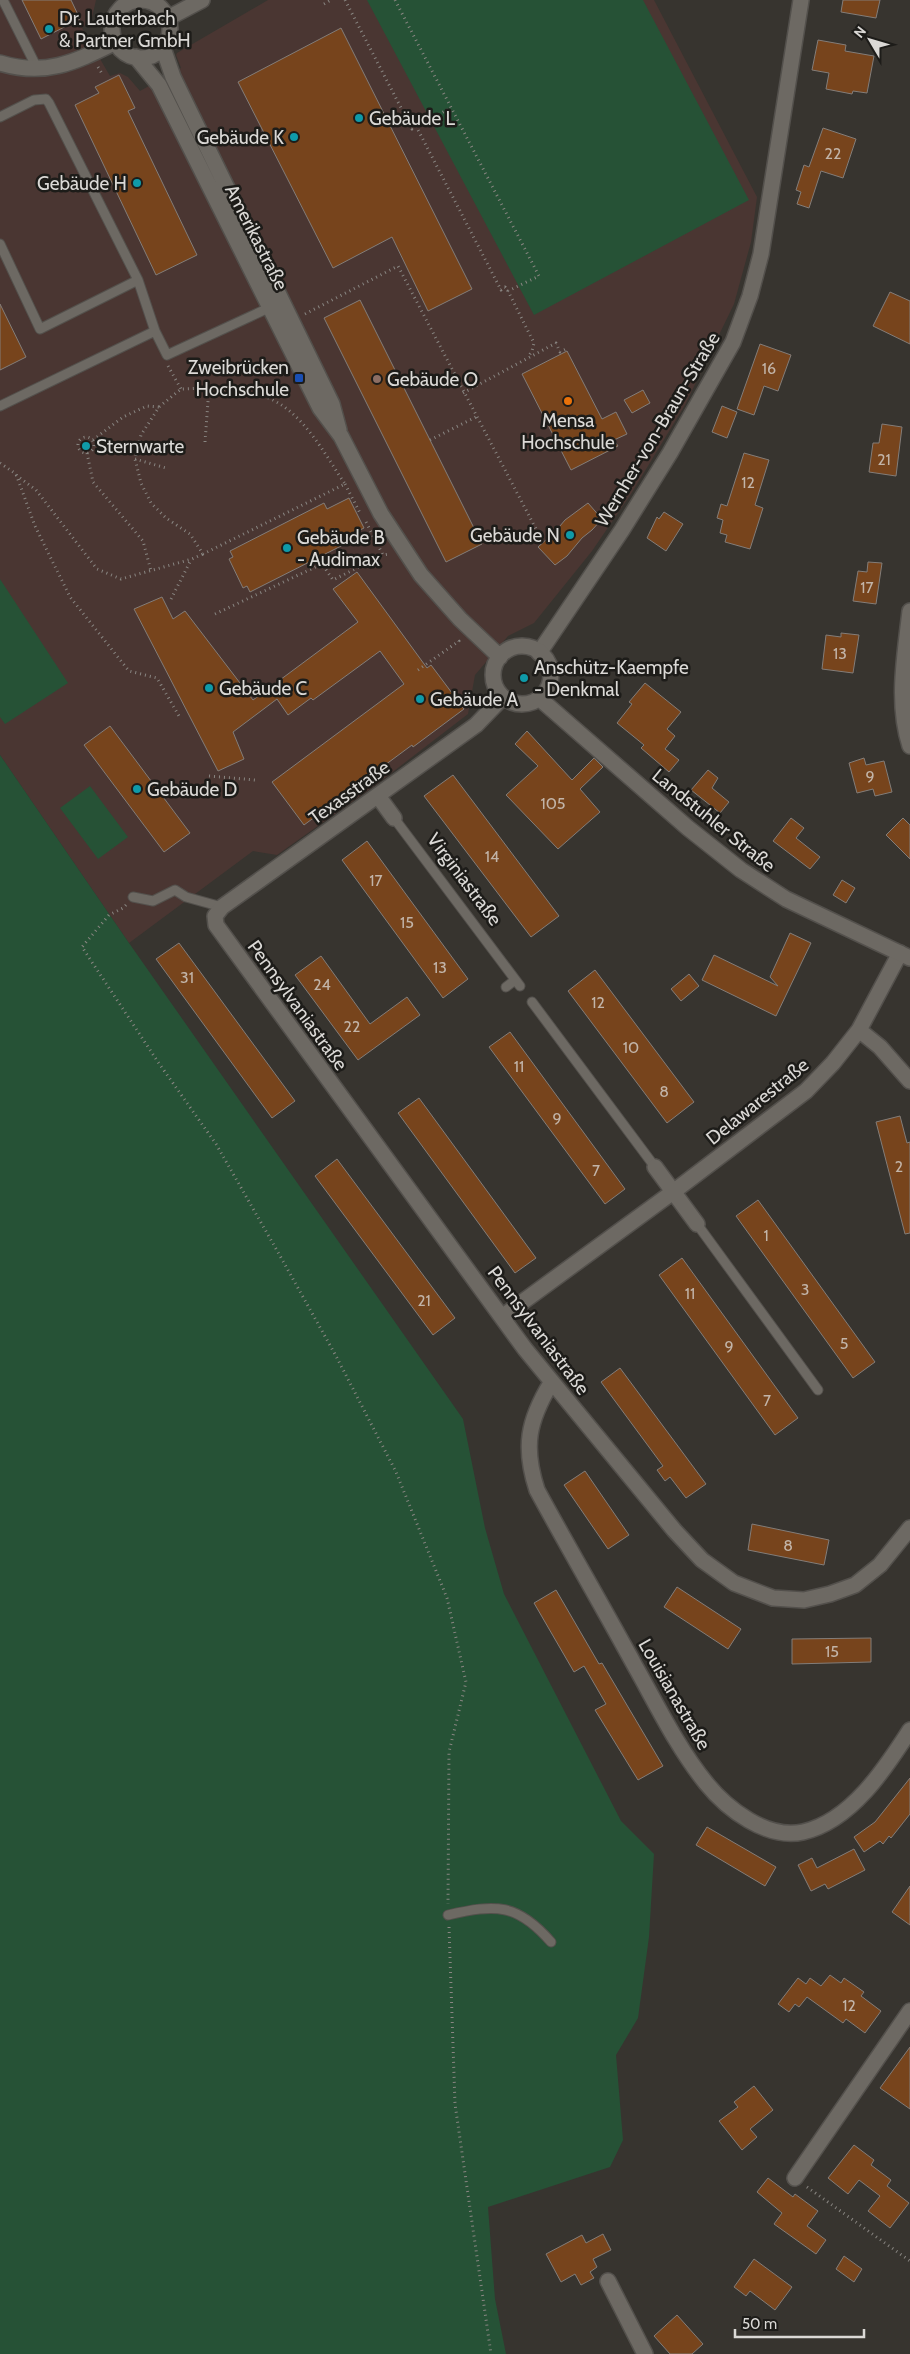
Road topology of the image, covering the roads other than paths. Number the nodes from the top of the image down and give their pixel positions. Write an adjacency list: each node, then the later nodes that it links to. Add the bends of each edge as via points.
1 (3, 0): 10 (lane)
2 (202, 0): 5 (street)
3 (801, 0): 19 (street, Wernher-von-Braun-Straße, via 761,254 733,342 670,453)
4 (130, 1): 5 (street, via 153,2); 6 (street, via 114,19)
5 (168, 18): 7 (street, via 170,30)
6 (116, 42): 8 (street, Amerikastraße); 10 (street, via 73,62)
7 (163, 48): 8 (street, via 148,57); 14 (street, Amerikastraße, via 173,77)
8 (136, 57): 14 (street, Amerikastraße, via 159,85)
9 (0, 63): 10 (street)
10 (38, 70)
11 (0, 117): 13 (lane, via 34,100 46,99)
12 (0, 244): 13 (lane, via 40,329)
13 (138, 280): 15 (lane)
14 (276, 304): 15 (lane, via 167,355); 17 (street, Amerikastraße, via 320,408); 17 (street, Amerikastraße, via 291,321 332,404)
15 (155, 331): 16 (lane)
16 (0, 406)
17 (341, 436): 20 (street, Amerikastraße, via 381,514 421,575)
18 (910, 611): 23 (street, via 903,708)
19 (540, 653): 20 (street, via 522,646 510,649); 22 (street, via 550,675 549,684)
20 (500, 657): 21 (street, via 493,670 493,678)
21 (503, 697): 22 (street, via 521,704); 24 (street, Texasstraße, via 476,725)
22 (539, 698): 28 (street, Landstuhler Straße, via 741,870 786,899)
23 (910, 746)
24 (378, 796): 25 (street, Virginiastraße); 27 (street, Texasstraße)
25 (394, 818): 29 (lane, Virginiastraße, via 518,983)
26 (133, 896): 27 (lane, via 153,901 175,890)
27 (219, 912): 36 (street, Pennsylvaniastraße, via 220,932)
28 (905, 956): 31 (street, Delawarestraße)
29 (506, 987)
30 (532, 1002): 33 (lane)
31 (859, 1030): 32 (street, via 880,1047); 34 (street, Delawarestraße, via 806,1091)
32 (910, 1081)
33 (655, 1167): 34 (street)
34 (673, 1192): 35 (street); 36 (street, Delawarestraße)
35 (697, 1224): 38 (lane)
36 (502, 1317): 37 (street, Pennsylvaniastraße)
37 (551, 1383): 39 (street, Pennsylvaniastraße, via 674,1530 702,1560 734,1583 773,1598 804,1600 830,1594 855,1585 880,1565); 40 (street, Louisianastraße, via 532,1420 529,1438 529,1456 537,1490 677,1741 706,1783 724,1802 757,1824 784,1833 801,1833 820,1827 866,1790)
38 (818, 1390)
39 (910, 1528)
40 (910, 1730)
41 (448, 1915): 42 (lane, via 480,1907 508,1910 532,1921)
42 (551, 1942)
43 (910, 2011): 44 (street)
44 (794, 2178)
45 (608, 2281): 46 (street)
46 (645, 2354)

